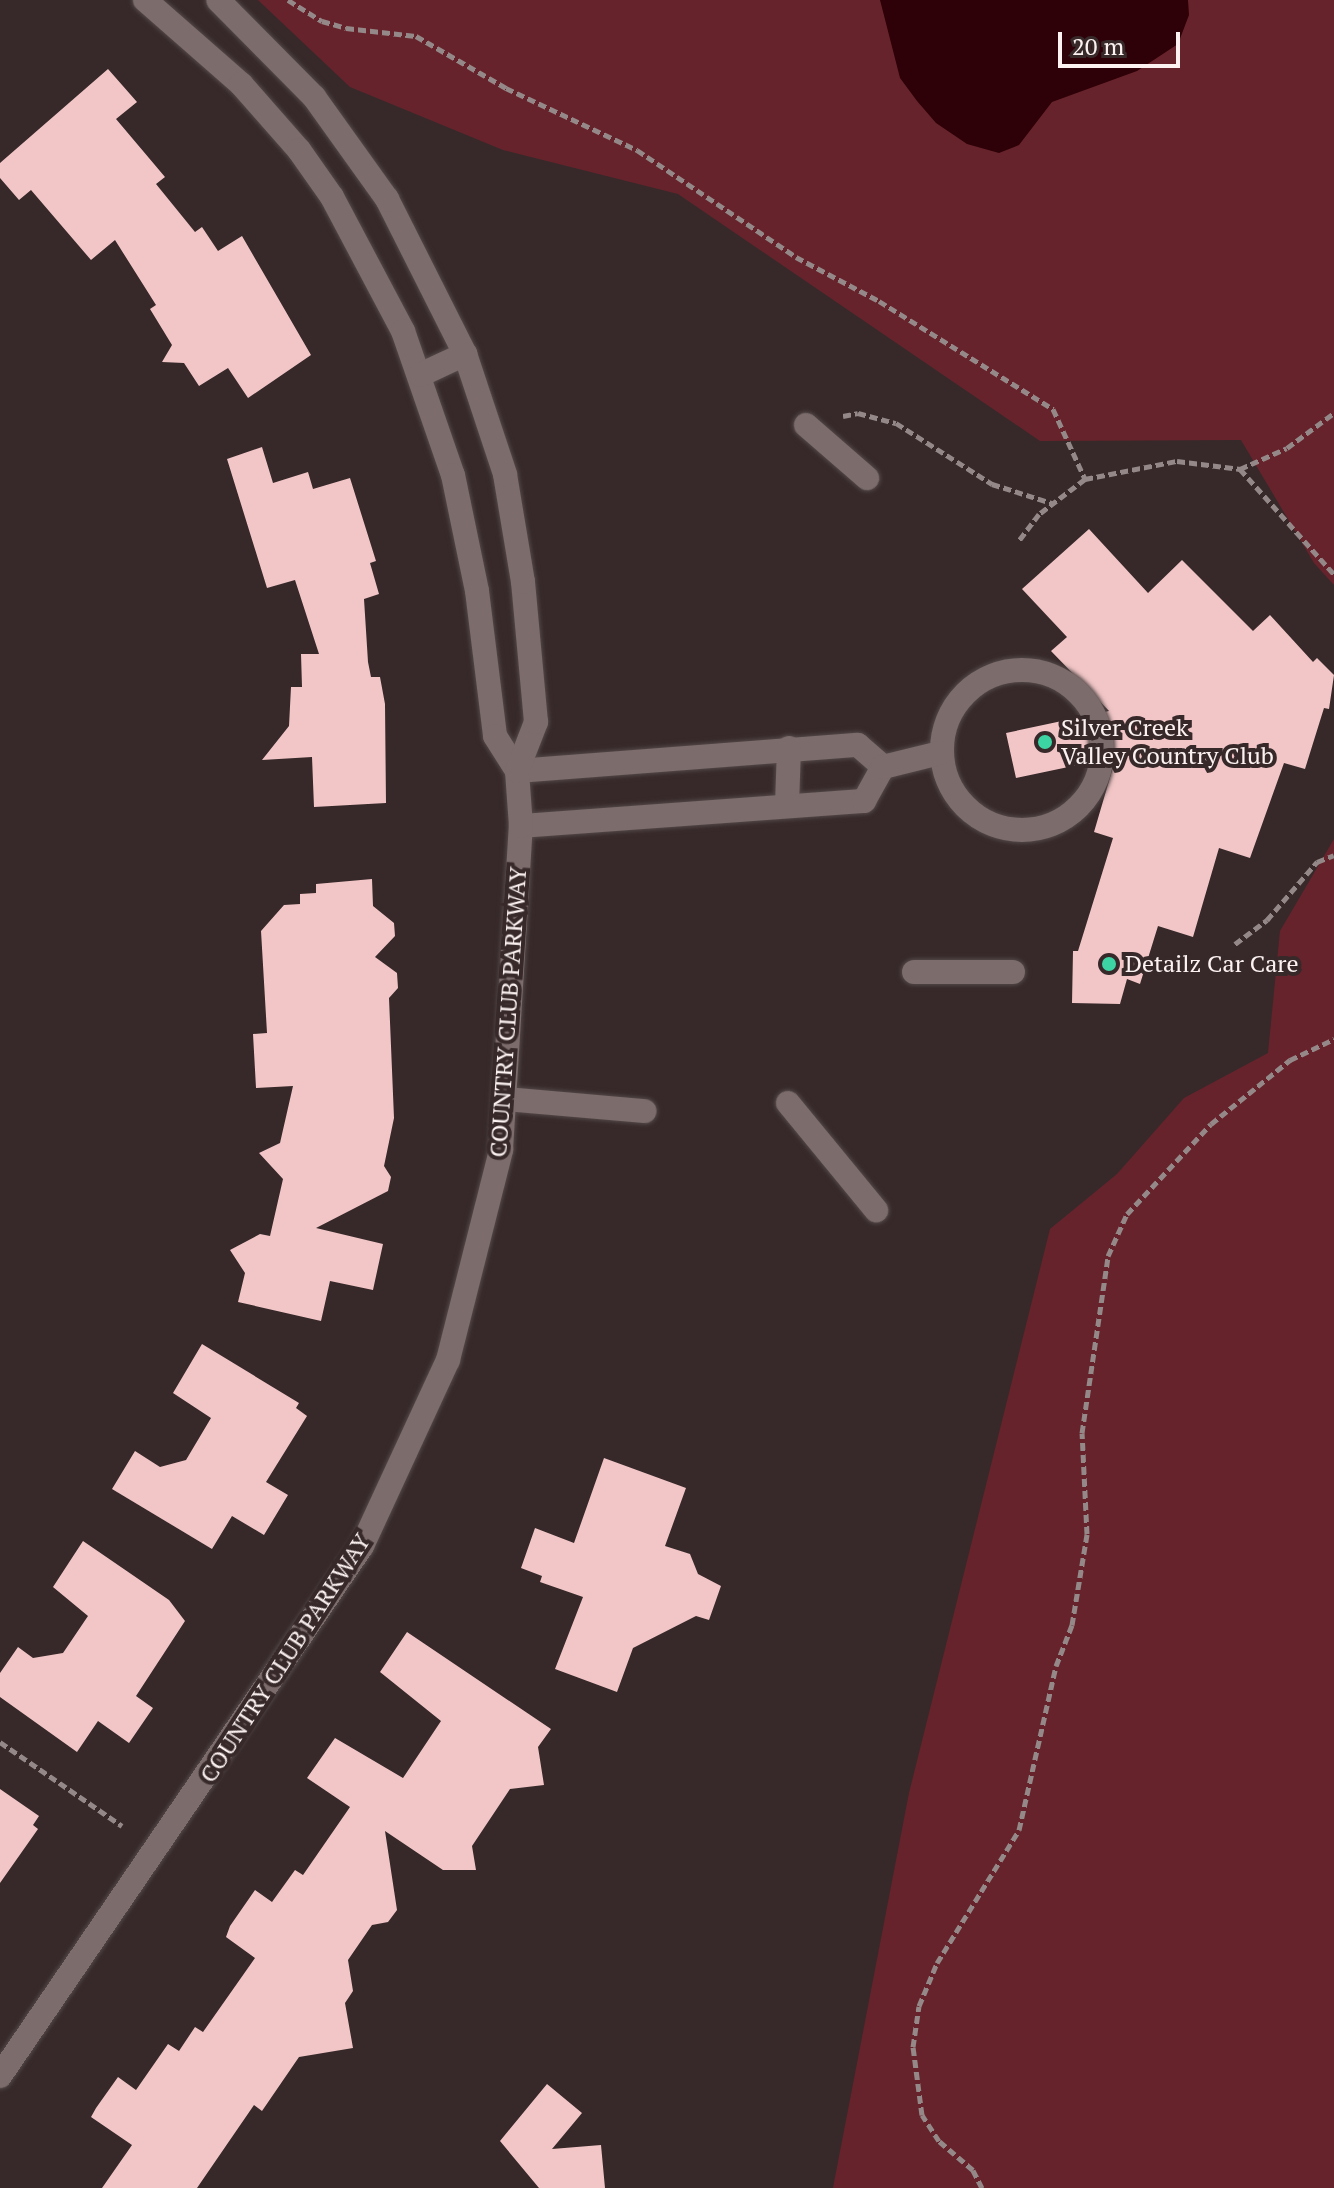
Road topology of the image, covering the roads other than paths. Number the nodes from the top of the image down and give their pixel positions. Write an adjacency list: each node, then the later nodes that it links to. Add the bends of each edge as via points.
1 (145, 0): 4 (street, COUNTRY CLUB PARKWAY, via 241,84 299,150 332,197)
2 (218, 0): 3 (street, COUNTRY CLUB PARKWAY, via 314,97 372,175 426,267)
3 (465, 354): 4 (street); 10 (street, COUNTRY CLUB PARKWAY, via 505,474 523,582 536,722)
4 (420, 375): 10 (street, COUNTRY CLUB PARKWAY, via 453,475 477,591 495,736)
5 (810, 429): 6 (street)
6 (867, 478)
7 (789, 748): 9 (street, via 858,745); 10 (street); 11 (street)
8 (940, 753): 8 (street, via 950,712 964,692 984,678 1032,669 1056,676 1084,699 1101,733 1103,757 1090,792 1065,818 1018,830 972,814 955,796); 9 (street)
9 (883, 767): 11 (street, via 864,801)
10 (517, 771): 12 (street, COUNTRY CLUB PARKWAY)
11 (787, 805): 12 (street)
12 (521, 826): 15 (street, COUNTRY CLUB PARKWAY)
13 (914, 972): 14 (street)
14 (1013, 972)
15 (506, 1099): 17 (street); 19 (street, COUNTRY CLUB PARKWAY, via 501,1150 458,1331 383,1506 333,1594)
16 (788, 1103): 18 (street)
17 (644, 1111)
18 (876, 1210)
19 (0, 2076)

